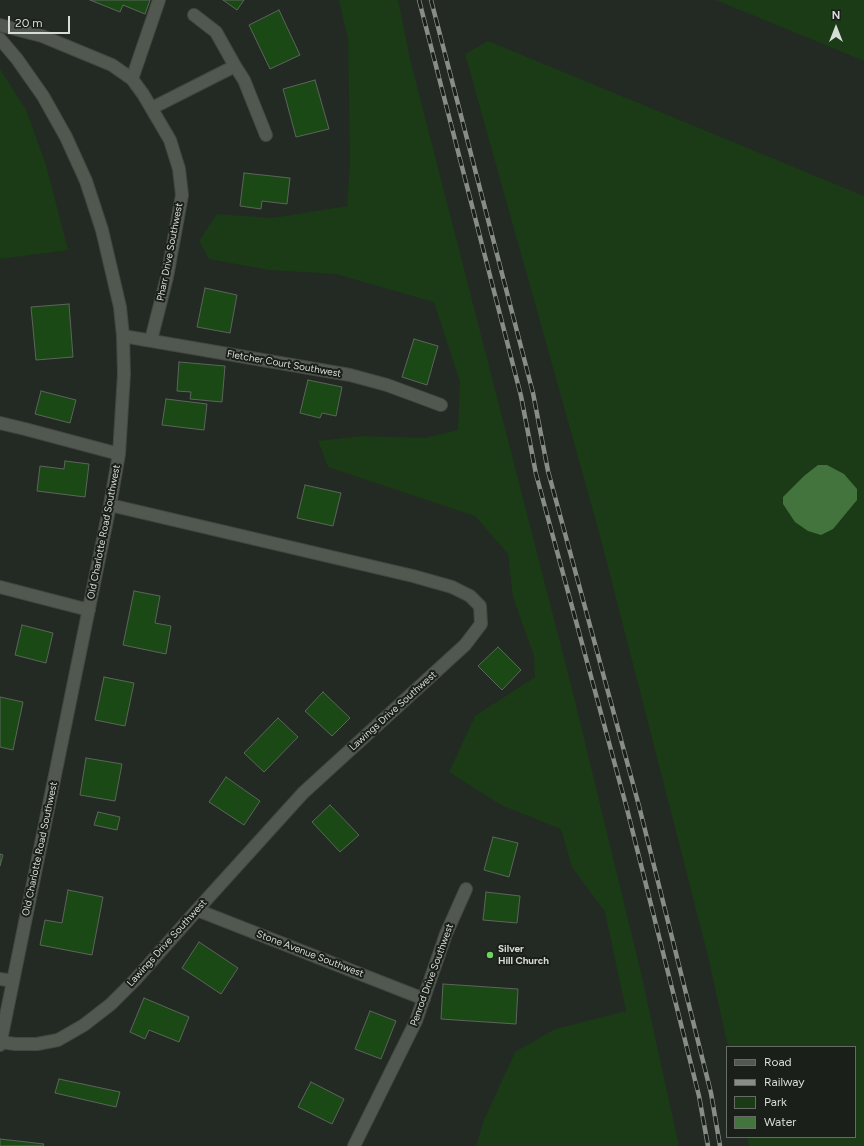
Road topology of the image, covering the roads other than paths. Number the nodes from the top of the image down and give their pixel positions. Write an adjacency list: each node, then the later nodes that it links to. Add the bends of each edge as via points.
1 (158, 0): 6 (street)
2 (194, 14): 5 (street, via 216,32)
3 (0, 25): 6 (street, Pharr Drive Southwest, via 42,36 112,65)
4 (0, 39): 9 (street, Old Charlotte Road Southwest, via 43,96 66,137 86,181 102,230 120,307)
5 (234, 66): 7 (street); 8 (street, via 244,80)
6 (132, 79): 7 (street, Pharr Drive Southwest)
7 (152, 108): 10 (street, Pharr Drive Southwest, via 170,140 179,169 182,195 167,277)
8 (266, 135)
9 (123, 336): 10 (street, Fletcher Court Southwest); 13 (street, Old Charlotte Road Southwest, via 124,374)
10 (151, 340): 11 (street, Fletcher Court Southwest, via 350,375 387,385)
11 (441, 406)
12 (0, 423): 13 (street)
13 (119, 454): 14 (street, Old Charlotte Road Southwest)
14 (110, 505): 16 (street, Old Charlotte Road Southwest); 18 (street, Lawings Drive Southwest, via 413,576 452,587 470,596 480,606 481,624 465,646 303,793)
15 (0, 587): 16 (street)
16 (89, 610): 20 (street, Old Charlotte Road Southwest)
17 (466, 889): 21 (street, Penrod Drive Southwest, via 446,934)
18 (197, 910): 21 (street, Stone Avenue Southwest); 22 (street, Lawings Drive Southwest, via 135,980 111,1004 84,1025 58,1040 37,1044)
19 (0, 979): 20 (street)
20 (13, 981): 22 (street, Old Charlotte Road Southwest)
21 (424, 999): 23 (street, Penrod Drive Southwest, via 416,1021)
22 (0, 1044)
23 (354, 1146)

